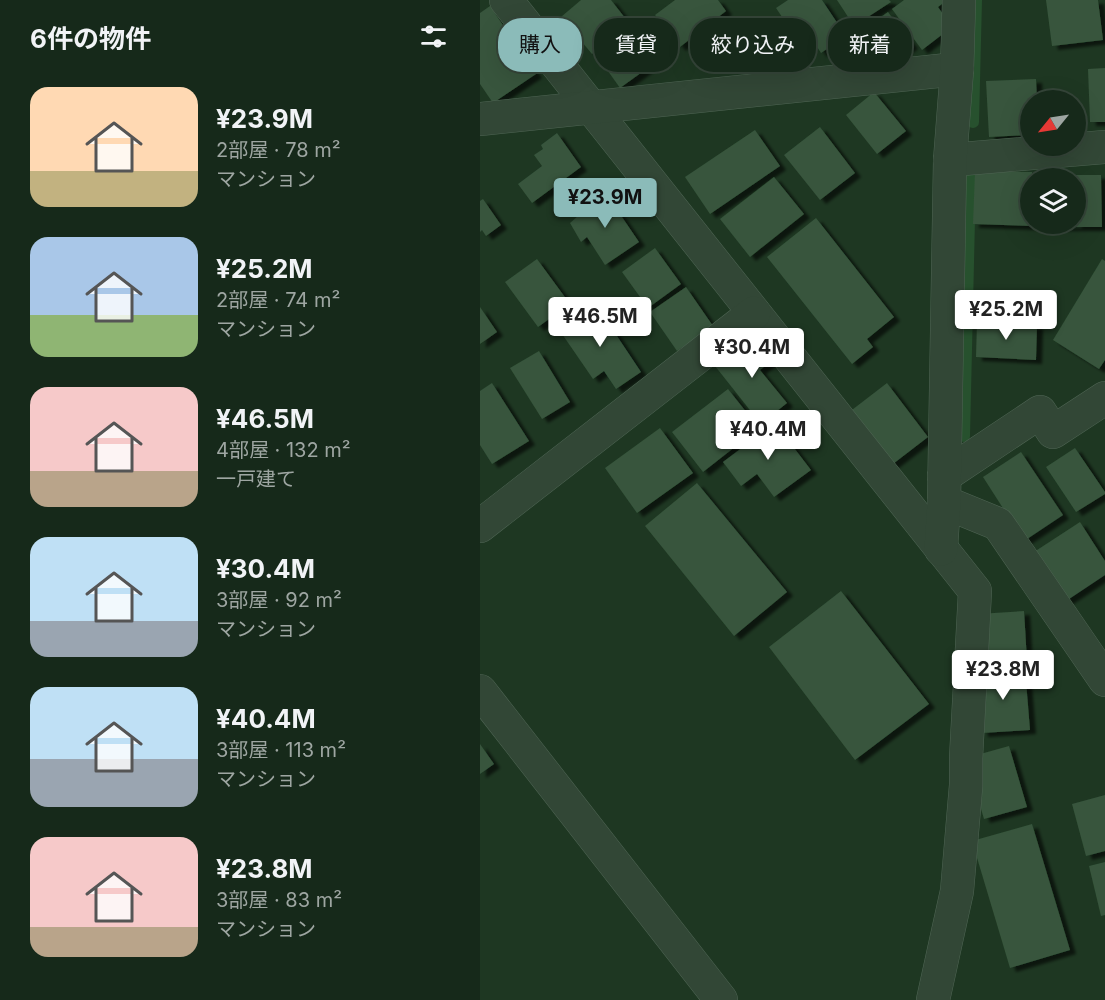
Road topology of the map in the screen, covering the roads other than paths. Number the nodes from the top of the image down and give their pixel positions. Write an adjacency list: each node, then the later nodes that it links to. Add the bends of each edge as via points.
1 (506, 0): 4 (street)
2 (959, 0): 3 (street)
3 (957, 69): 4 (street); 7 (street)
4 (591, 107): 5 (street); 8 (street)
5 (480, 119)
6 (1105, 147): 7 (street)
7 (950, 160): 10 (street)
8 (754, 313): 11 (street); 12 (street)
9 (1105, 398): 10 (street, via 1053,432 1040,412)
10 (944, 489): 12 (street); 13 (street, via 998,524)
11 (480, 526)
12 (941, 549): 17 (street, via 975,591 957,891)
13 (1095, 642): 14 (street)
14 (1105, 680)
15 (480, 691): 16 (street)
16 (721, 1000)
17 (933, 1000)

